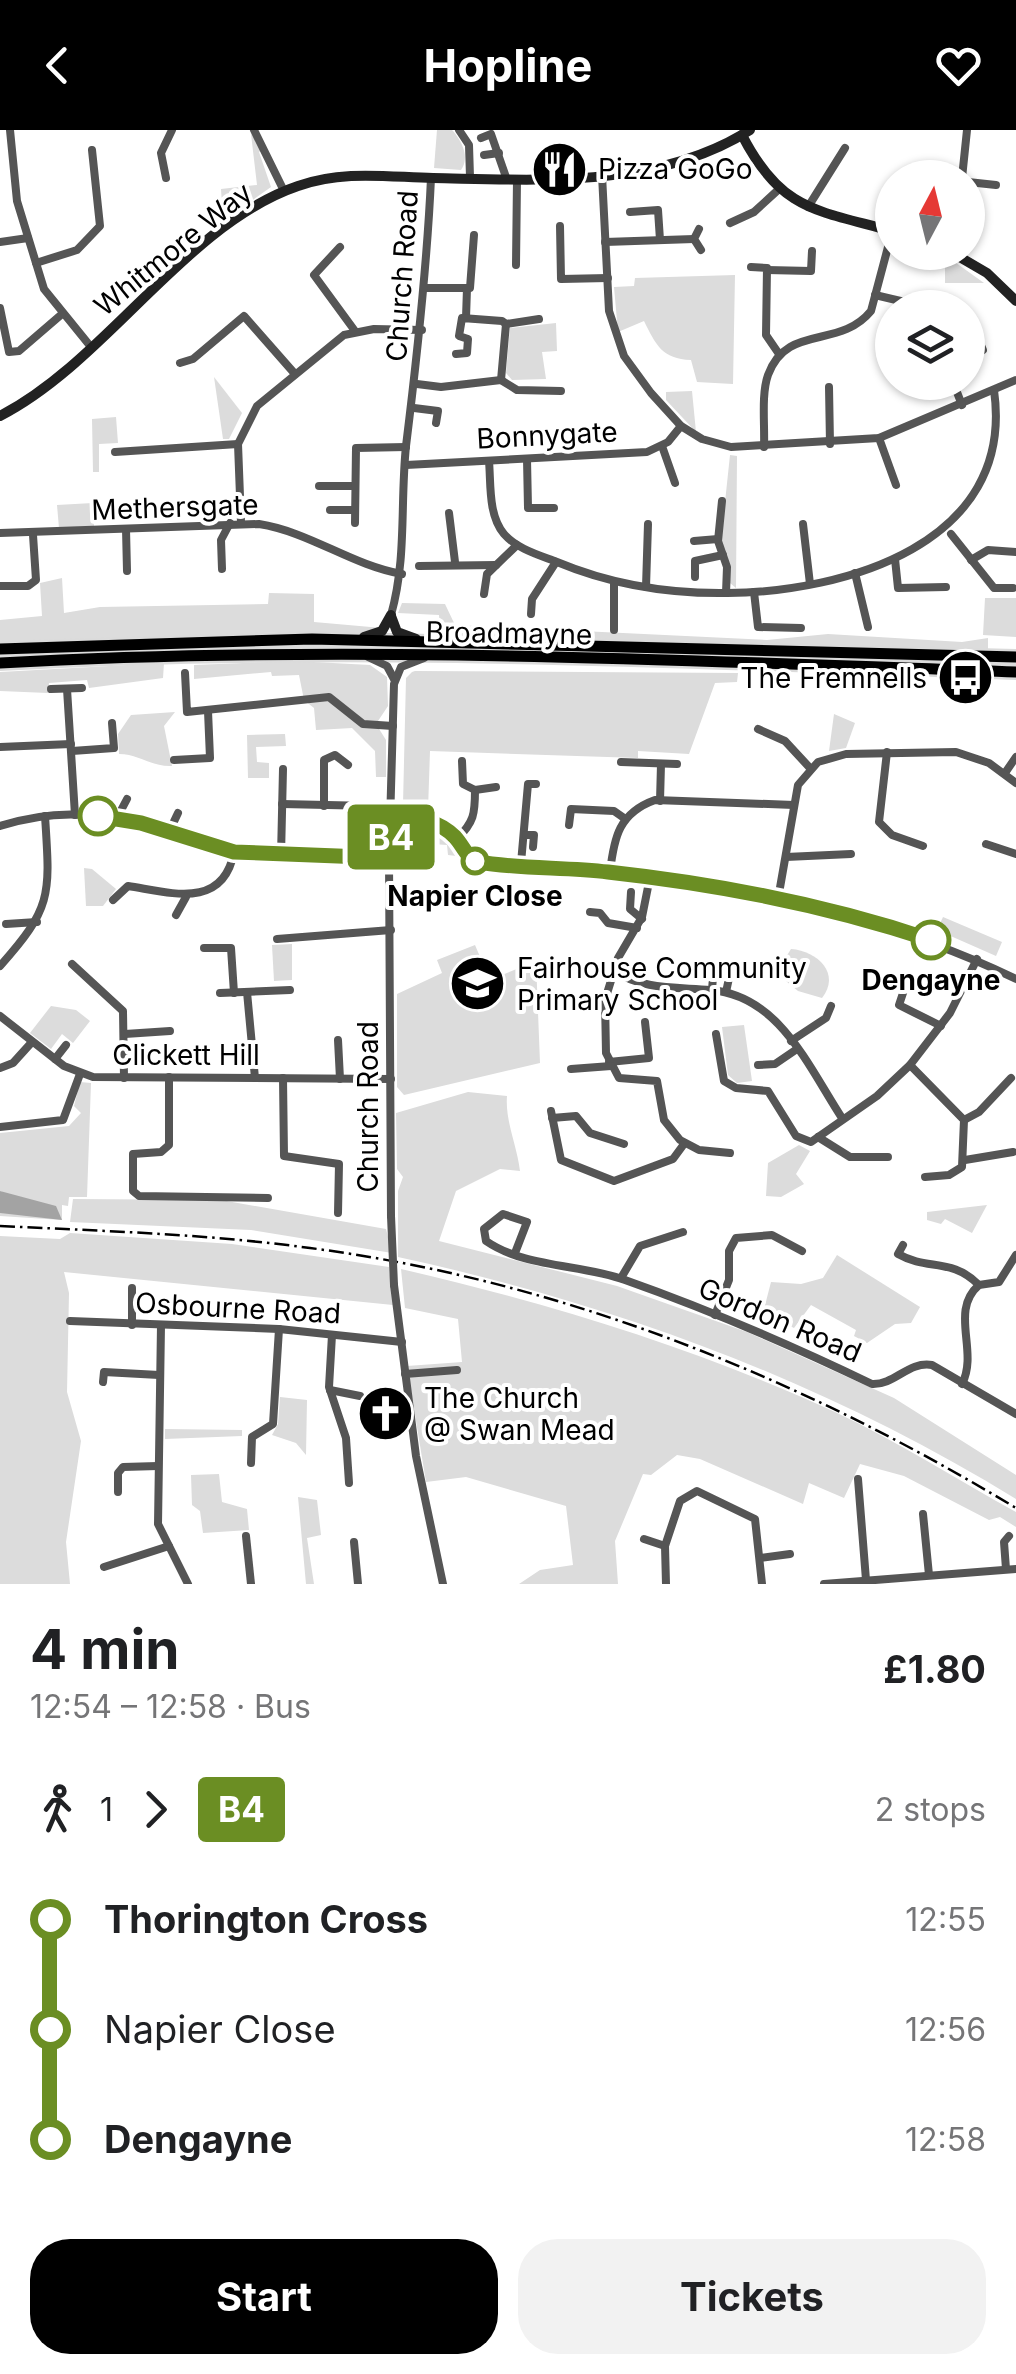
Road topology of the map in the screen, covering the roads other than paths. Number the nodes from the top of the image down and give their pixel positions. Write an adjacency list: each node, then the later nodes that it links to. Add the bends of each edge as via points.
1 (10, 130): 13 (street)
2 (172, 130): 16 (street, via 161,153)
3 (254, 130): 23 (street)
4 (459, 130): 18 (street, via 469,146)
5 (967, 130): 12 (street)
6 (746, 132): 15 (street, Whitmore Way, via 681,162); 22 (street)
7 (481, 138): 10 (street, via 491,134)
8 (845, 148): 24 (street)
9 (92, 150): 39 (street, via 100,226 78,250)
10 (499, 152): 11 (street); 19 (street)
11 (484, 155)
12 (965, 160)
13 (13, 163): 14 (street); 31 (street)
14 (0, 164)
15 (602, 175): 19 (street, Whitmore Way); 35 (street)
16 (166, 178)
17 (431, 178): 18 (street, Whitmore Way); 23 (street, Whitmore Way, via 347,175); 45 (street, Church Road)
18 (470, 178): 19 (street, Whitmore Way)
19 (512, 180): 40 (street)
20 (985, 184): 21 (street)
21 (996, 186)
22 (778, 190): 24 (street); 26 (street)
23 (284, 191): 58 (street, Whitmore Way, via 238,217)
24 (808, 207): 28 (street)
25 (630, 212): 33 (street, via 658,210)
26 (730, 223)
27 (560, 226): 44 (street, via 561,279)
28 (875, 227)
29 (699, 228): 32 (street)
30 (474, 234): 46 (street)
31 (28, 238): 34 (street); 39 (street)
32 (694, 239): 33 (street); 37 (street)
33 (660, 240): 35 (street)
34 (0, 242)
35 (605, 242): 44 (street)
36 (340, 248): 57 (street, via 314,275)
37 (700, 250)
38 (812, 252): 42 (street, via 811,271)
39 (36, 262): 51 (street)
40 (516, 265)
41 (752, 267): 42 (street)
42 (766, 270): 60 (street, via 766,335)
43 (982, 270): 48 (street)
44 (608, 278): 74 (street, via 608,311 624,356)
45 (425, 288): 46 (street); 56 (street, Church Road)
46 (467, 288): 53 (street)
47 (875, 295): 60 (street, via 851,330 808,338)
48 (1016, 301)
49 (0, 308): 51 (street, via 9,352 19,352)
50 (242, 308): 52 (street)
51 (62, 314): 58 (street)
52 (249, 317): 61 (street); 62 (street)
53 (466, 318): 55 (street); 59 (street, via 459,336 468,339 467,353)
54 (539, 319): 55 (street)
55 (506, 324): 63 (street)
56 (422, 330): 57 (street); 65 (street, Church Road)
57 (355, 331): 62 (street)
58 (91, 346): 72 (street, Whitmore Way)
59 (456, 354)
60 (780, 354): 80 (street, via 767,378)
61 (180, 363)
62 (295, 374): 76 (street, via 257,406)
63 (501, 380): 65 (street); 68 (street, via 517,390)
64 (1016, 380): 67 (street)
65 (417, 384): 71 (street, Church Road)
66 (828, 387): 77 (street)
67 (994, 390): 70 (street); 82 (street)
68 (561, 392)
69 (960, 400): 70 (street)
70 (962, 405): 75 (street)
71 (414, 408): 73 (street, via 438,411); 78 (street, Church Road)
72 (0, 416)
73 (436, 423)
74 (681, 426): 79 (street); 80 (street, via 720,446)
75 (880, 438): 77 (street); 87 (street)
76 (238, 444): 81 (street); 95 (street)
77 (830, 444): 80 (street)
78 (406, 446): 85 (street, Church Road); 89 (street, via 362,442)
79 (662, 446): 83 (street, Bonnygate); 86 (street)
80 (764, 447)
81 (114, 452)
82 (1002, 452)
83 (527, 459): 84 (street, Bonnygate); 91 (street, via 528,508)
84 (489, 460): 85 (street, Bonnygate); 106 (street, via 495,517)
85 (406, 465): 118 (street, Church Road)
86 (675, 483)
87 (896, 484)
88 (319, 486): 89 (street)
89 (355, 486): 93 (street)
90 (722, 501): 104 (street)
91 (554, 508)
92 (330, 510): 93 (street)
93 (355, 510): 97 (street)
94 (449, 514): 111 (street)
95 (235, 522): 100 (street, Methersgate); 115 (street, via 220,540); 118 (street, Methersgate, via 290,530 364,565)
96 (966, 522): 102 (street)
97 (355, 523)
98 (648, 524): 123 (street)
99 (803, 524): 121 (street)
100 (126, 530): 103 (street, Methersgate); 116 (street)
101 (0, 533): 103 (street, Methersgate)
102 (951, 534): 109 (street); 110 (street)
103 (33, 535): 122 (street, via 36,580)
104 (718, 539): 105 (street); 108 (street)
105 (694, 540)
106 (517, 545): 112 (street); 113 (street)
107 (1016, 552): 110 (street, via 988,550)
108 (723, 555): 119 (street, via 695,561); 127 (street)
109 (895, 559): 117 (street); 124 (street, via 898,588)
110 (971, 560): 125 (street, via 994,588)
111 (456, 562): 113 (street); 114 (street)
112 (556, 562): 120 (street); 130 (street, via 532,599)
113 (496, 565): 128 (street, via 486,576)
114 (419, 566)
115 (222, 569)
116 (127, 570)
117 (855, 573): 121 (street); 131 (street)
118 (402, 574): 129 (street, Church Road)
119 (695, 577)
120 (614, 582): 123 (street); 133 (street)
121 (810, 584): 126 (street)
122 (0, 586)
123 (646, 587): 127 (street)
124 (946, 587)
125 (1013, 588)
126 (754, 592): 127 (street); 132 (street, via 758,628)
127 (726, 593)
128 (484, 594)
129 (392, 614): 134 (street, via 379,633); 135 (street, via 397,632)
130 (532, 614)
131 (868, 627)
132 (801, 628)
133 (614, 630)
134 (348, 640): 135 (main road, Broadmayne); 136 (main road, Broadmayne)
135 (426, 642): 139 (main road, Broadmayne)
136 (0, 649)
137 (350, 654): 138 (main road, Broadmayne); 140 (main road, Broadmayne); 143 (street, via 383,662)
138 (439, 656): 141 (main road, Broadmayne); 143 (street, via 404,664)
139 (1016, 657)
140 (0, 663)
141 (1016, 672)
142 (185, 674): 147 (street, via 187,712)
143 (394, 684): 149 (street, Church Road)
144 (82, 688): 146 (street)
145 (51, 689): 146 (street)
146 (67, 690): 152 (street)
147 (208, 711): 149 (street, via 320,697 333,699 363,724); 155 (street, via 210,758)
148 (112, 724): 152 (street, via 114,748)
149 (393, 726): 176 (street, Church Road)
150 (758, 730): 161 (street, via 785,742)
151 (0, 747): 152 (street)
152 (71, 747): 175 (street)
153 (887, 752): 161 (street, via 830,756); 163 (street, via 956,752); 186 (street, via 879,822 892,835)
154 (1016, 757): 163 (street)
155 (174, 760)
156 (462, 761): 167 (street, via 463,784)
157 (622, 762): 158 (street)
158 (661, 764): 159 (street); 169 (street)
159 (677, 764)
160 (348, 765): 172 (street, via 336,755 324,760)
161 (810, 768): 171 (street)
162 (283, 769): 170 (street)
163 (1004, 773): 164 (street)
164 (1016, 783)
165 (536, 784): 183 (street, via 528,784)
166 (496, 787): 167 (street)
167 (475, 790): 184 (street, via 474,820)
168 (127, 799): 178 (street)
169 (660, 800): 171 (street); 179 (street)
170 (282, 804): 172 (street); 191 (street)
171 (794, 805): 193 (street)
172 (324, 806): 173 (street)
173 (372, 806)
174 (178, 813): 182 (street)
175 (75, 815): 177 (street); 178 (street)
176 (392, 815): 184 (street, via 429,820); 194 (street, Church Road)
177 (45, 816): 181 (street); 203 (street, via 49,877)
178 (118, 818): 182 (street)
179 (624, 818): 180 (street, via 614,811 571,809); 195 (street)
180 (570, 825)
181 (0, 826)
182 (170, 832): 188 (street)
183 (526, 835): 187 (street, via 534,835); 195 (street, via 520,863)
184 (456, 839): 192 (street)
185 (986, 844): 190 (street)
186 (924, 846)
187 (533, 847)
188 (234, 852): 191 (street); 198 (street, via 222,879)
189 (851, 854): 193 (street)
190 (1016, 854)
191 (282, 856): 194 (street)
192 (468, 857)
193 (786, 857): 199 (street)
194 (389, 858): 206 (street, Church Road)
195 (610, 872): 196 (street)
196 (650, 877): 199 (street); 205 (street)
197 (630, 892): 205 (street)
198 (186, 897): 200 (street, via 128,886); 202 (street)
199 (778, 899): 209 (street, via 888,926)
200 (114, 900)
201 (590, 912): 205 (street, via 608,923)
202 (176, 915)
203 (37, 922): 204 (street); 210 (street)
204 (6, 924)
205 (639, 924): 214 (street)
206 (391, 930): 207 (street); 247 (street, Church Road)
207 (276, 939)
208 (204, 948): 222 (street, via 231,948)
209 (976, 959): 215 (street); 226 (street)
210 (2, 961)
211 (72, 964): 228 (street, via 120,1005)
212 (714, 964): 218 (street)
213 (731, 969): 220 (street)
214 (613, 970): 218 (street, via 650,985); 235 (street, via 605,1000)
215 (1016, 979)
216 (906, 984): 226 (street, via 899,1005)
217 (290, 990): 219 (street)
218 (712, 990): 220 (street)
219 (246, 992): 222 (street); 243 (street)
220 (726, 992): 233 (street, via 768,1012)
221 (220, 993): 222 (street)
222 (234, 993)
223 (831, 1006): 233 (street)
224 (0, 1016): 231 (street, Clickett Hill)
225 (645, 1022): 235 (street, via 649,1058)
226 (942, 1026): 237 (street)
227 (170, 1031): 228 (street)
228 (124, 1034): 241 (street)
229 (716, 1034): 251 (street, via 724,1082 768,1091 798,1138)
230 (338, 1040): 245 (street)
231 (32, 1042): 234 (street, Clickett Hill); 238 (street, via 14,1064)
232 (66, 1044): 234 (street)
233 (794, 1044): 236 (street, via 775,1064); 248 (street)
234 (55, 1059): 240 (street, Clickett Hill)
235 (610, 1064): 239 (street); 253 (street, via 622,1080 657,1081 664,1120)
236 (758, 1065)
237 (910, 1066): 248 (street); 249 (street)
238 (0, 1068)
239 (571, 1069)
240 (80, 1074): 241 (street, Clickett Hill); 250 (street, via 64,1120)
241 (124, 1078): 242 (street, Clickett Hill)
242 (168, 1078): 243 (street, Clickett Hill); 259 (street, via 169,1146 134,1154 133,1191)
243 (255, 1078): 244 (street, Clickett Hill)
244 (284, 1078): 245 (street, Clickett Hill); 260 (street, via 284,1156 339,1164)
245 (340, 1078): 247 (street, Clickett Hill)
246 (1011, 1078): 249 (street)
247 (390, 1079): 277 (street, Church Road, bridge, via 394,1285)
248 (842, 1118): 251 (street)
249 (964, 1120): 257 (street)
250 (0, 1128)
251 (818, 1137): 256 (street, via 850,1156)
252 (624, 1144): 253 (street, via 590,1133 576,1116 552,1114 561,1160 614,1180 673,1159)
253 (684, 1144): 255 (street)
254 (1012, 1152): 257 (street)
255 (730, 1153)
256 (888, 1157)
257 (965, 1160): 258 (street, via 954,1173)
258 (925, 1177)
259 (268, 1198)
260 (338, 1213)
261 (682, 1232): 268 (street, via 640,1246)
262 (780, 1238): 264 (street); 265 (street); 271 (street, via 743,1234 732,1240 730,1280)
263 (902, 1245): 269 (street, via 898,1254 917,1264 946,1262)
264 (802, 1251)
265 (776, 1252)
266 (515, 1253): 266 (street, via 484,1237 486,1226 503,1214 528,1222); 268 (street, Gordon Road)
267 (1016, 1255): 269 (street, via 1000,1282)
268 (621, 1278): 271 (street, Gordon Road)
269 (979, 1285): 282 (street, via 965,1311 971,1363)
270 (132, 1288): 273 (street)
271 (715, 1315): 282 (street, Gordon Road, via 794,1344 872,1384 926,1363)
272 (70, 1320): 273 (street, Osbourne Road)
273 (132, 1325): 274 (street, Osbourne Road)
274 (162, 1325): 275 (street, Osbourne Road); 280 (street)
275 (279, 1329): 276 (street, Osbourne Road); 286 (street, via 273,1424 252,1437)
276 (332, 1335): 277 (street, Osbourne Road); 283 (street)
277 (402, 1342): 279 (street, Church Road)
278 (457, 1370): 279 (street)
279 (405, 1374): 308 (street, Church Road)
280 (158, 1376): 281 (street, via 104,1372); 287 (street)
281 (104, 1382)
282 (962, 1384): 285 (street, Gordon Road)
283 (330, 1390): 284 (street); 289 (street, via 346,1438)
284 (360, 1396)
285 (1016, 1414)
286 (251, 1463)
287 (158, 1466): 290 (street, via 123,1467); 296 (street, via 158,1524)
288 (858, 1479): 303 (street)
289 (348, 1482)
290 (118, 1492)
291 (923, 1514): 302 (street)
292 (246, 1536): 306 (street)
293 (1009, 1536): 301 (street, via 1004,1542)
294 (644, 1539): 297 (street)
295 (354, 1542): 307 (street)
296 (169, 1546): 300 (street); 305 (street)
297 (664, 1546): 299 (street, via 680,1501 698,1492 751,1514); 309 (street)
298 (790, 1554): 299 (street)
299 (760, 1558): 310 (street)
300 (104, 1566)
301 (1011, 1569): 302 (street)
302 (930, 1575): 304 (street)
303 (866, 1580): 304 (street); 311 (street)
304 (896, 1581)
305 (188, 1584)
306 (251, 1584)
307 (358, 1584)
308 (443, 1584)
309 (666, 1584)
310 (762, 1584)
311 (824, 1584)

